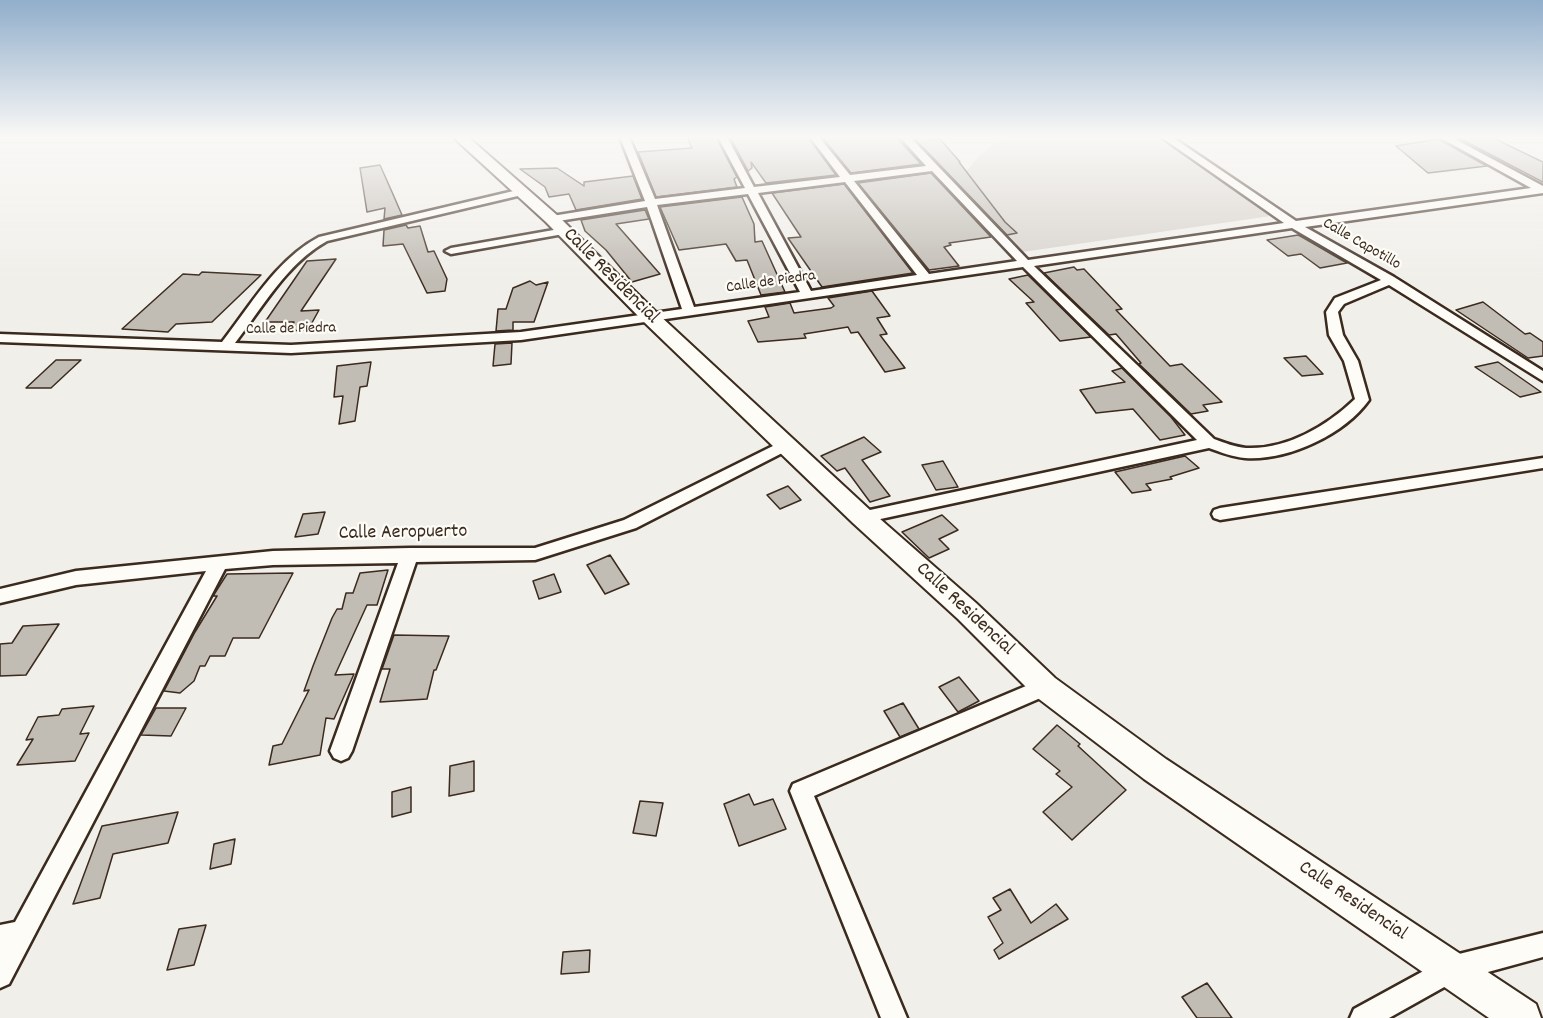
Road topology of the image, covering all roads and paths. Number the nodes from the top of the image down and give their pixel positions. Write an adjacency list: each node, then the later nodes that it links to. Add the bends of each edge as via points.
1 (513, 185): 10 (main road, Calle Residencial)
2 (643, 185): 11 (street)
3 (749, 185): 9 (street)
4 (804, 185): 9 (street)
5 (852, 185): 16 (street)
6 (951, 185): 15 (street)
7 (1235, 185): 13 (street, Calle Capotillo)
8 (1542, 189): 13 (street, Calle de Piedra)
9 (753, 191): 11 (street); 18 (street)
10 (522, 192): 12 (main road, Calle Residencial); 22 (street, via 310,244 295,256)
11 (651, 203): 12 (street); 19 (street)
12 (558, 225): 14 (street); 20 (main road, Calle Residencial)
13 (1294, 225): 15 (street, Calle de Piedra); 17 (street, Calle Capotillo)
14 (451, 251)
15 (1025, 263): 16 (street, Calle de Piedra); 24 (street)
16 (925, 277): 18 (street, Calle de Piedra)
17 (1390, 280): 23 (street, Calle Capotillo); 24 (street, via 1339,301 1332,312 1336,335 1351,361 1362,400 1348,416 1276,452 1245,453)
18 (807, 294): 19 (street, Calle de Piedra)
19 (689, 312): 20 (street, Calle de Piedra)
20 (651, 318): 22 (street, Calle de Piedra, via 521,336 291,349); 25 (main road, Calle Residencial)
21 (0, 338): 22 (street, Calle de Piedra)
22 (226, 346)
23 (1543, 377)
24 (1209, 442): 28 (street)
25 (785, 445): 28 (main road, Calle Residencial); 29 (street, Calle Aeropuerto, via 630,524 536,554)
26 (1543, 463): 27 (street)
27 (1220, 514)
28 (862, 518): 32 (main road, Calle Residencial)
29 (410, 554): 30 (street, Calle Aeropuerto, via 273,558); 33 (street)
30 (219, 564): 31 (street, Calle Aeropuerto, via 76,578); 34 (street)
31 (0, 596)
32 (1045, 687): 36 (main road, Calle Residencial, via 1155,769); 38 (street, via 801,791)
33 (341, 751)
34 (11, 935): 37 (street)
35 (1543, 945): 36 (street)
36 (1451, 969): 39 (street); 40 (main road, Calle Residencial)
37 (0, 975)
38 (894, 1018)
39 (1363, 1018)
40 (1522, 1018)

